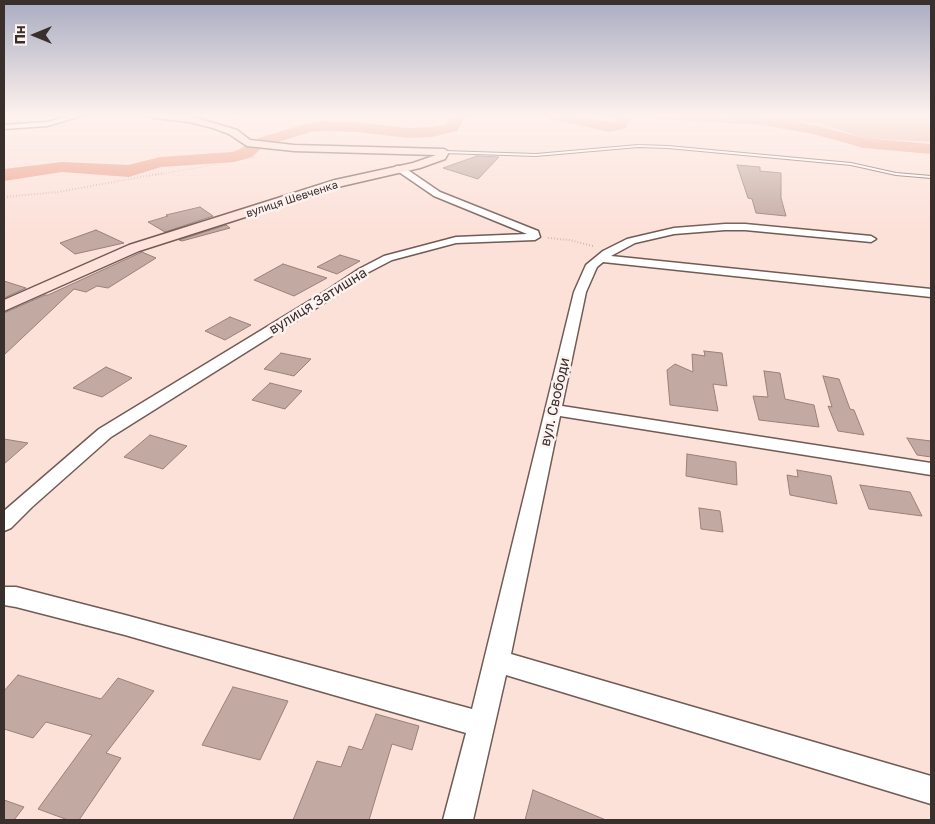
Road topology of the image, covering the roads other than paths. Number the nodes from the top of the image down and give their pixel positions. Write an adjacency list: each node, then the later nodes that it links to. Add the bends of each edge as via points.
1 (443, 153): 5 (street, вулиця Шевченка, via 416,166)
2 (477, 153): 3 (lane, via 536,156)
3 (562, 153)
4 (737, 153): 6 (lane, via 851,164 896,174)
5 (399, 168): 10 (street, вулиця Шевченка, via 134,248); 13 (street, вулиця Затишна, via 437,194 535,236 456,240 388,258 363,271 105,433)
6 (931, 177)
7 (871, 239): 8 (street, вул. Свободи, via 725,227 674,231 631,241)
8 (606, 254): 9 (street); 11 (street, вул. Свободи, via 592,265 580,292)
9 (931, 292)
10 (4, 306)
11 (553, 410): 12 (street); 15 (street, вул. Свободи)
12 (931, 469)
13 (4, 523)
14 (4, 596): 16 (street, via 126,625)
15 (497, 661): 16 (street, вул. Свободи); 17 (street)
16 (481, 724): 18 (street, вул. Свободи)
17 (931, 790)
18 (458, 820)

